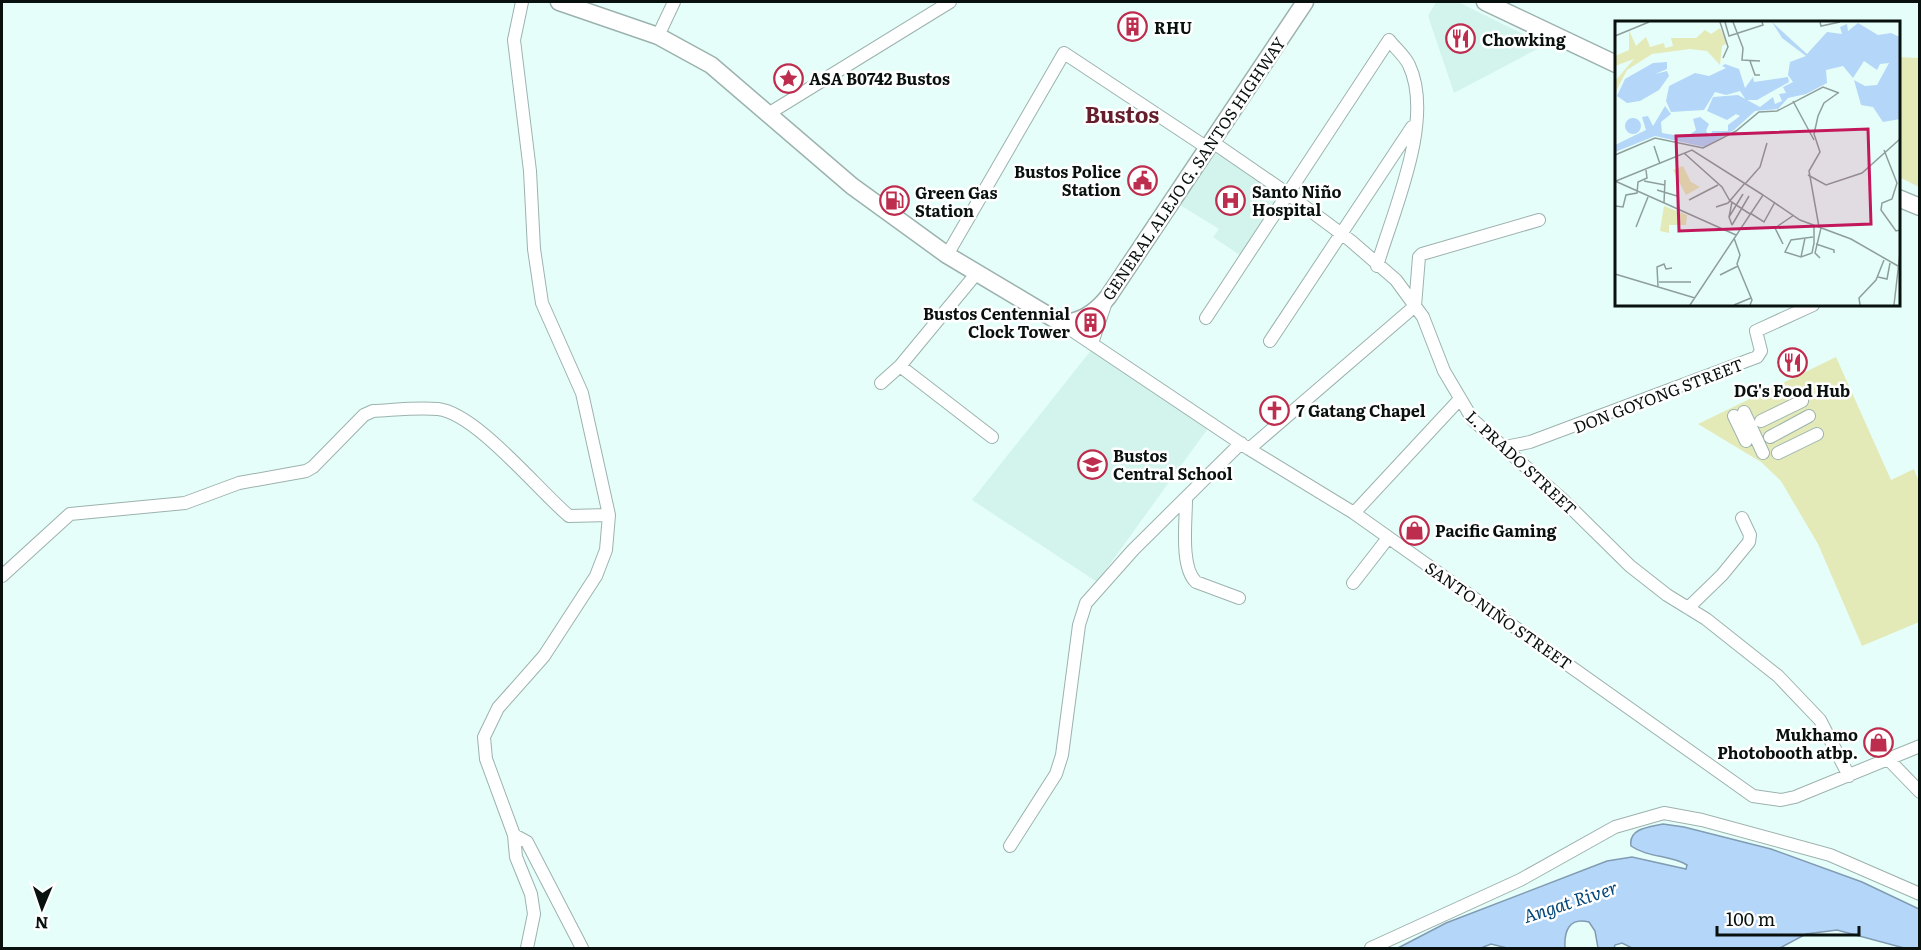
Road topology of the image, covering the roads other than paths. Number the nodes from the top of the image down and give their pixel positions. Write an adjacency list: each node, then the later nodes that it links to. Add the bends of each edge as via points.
1 (522, 2): 43 (street, via 514,40 542,303 582,393)
2 (674, 2): 7 (street)
3 (950, 2): 9 (street)
4 (1305, 2): 11 (main road, GENERAL ALEJO G. SANTOS HIGHWAY)
5 (1485, 2): 8 (main road)
6 (567, 3): 7 (main road)
7 (658, 36): 9 (main road, via 711,65)
8 (1615, 63)
9 (768, 114): 17 (main road, via 852,186)
10 (1417, 121): 12 (street, via 1409,64 1389,40); 16 (street); 18 (street)
11 (1208, 144): 12 (street, L. PRADO STREET); 17 (street, L. PRADO STREET, via 1064,52); 20 (main road, GENERAL ALEJO G. SANTOS HIGHWAY)
12 (1288, 194): 16 (street, L. PRADO STREET); 23 (street)
13 (1900, 198): 14 (main road)
14 (1920, 207)
15 (1539, 220): 21 (street, via 1422,254)
16 (1342, 235): 18 (street, L. PRADO STREET); 25 (street)
17 (947, 255): 19 (main road)
18 (1377, 266): 21 (street, L. PRADO STREET, via 1396,280)
19 (976, 274): 24 (main road); 27 (street)
20 (1108, 297): 24 (main road, GENERAL ALEJO G. SANTOS HIGHWAY, via 1088,316); 26 (street)
21 (1414, 306): 29 (street, L. PRADO STREET, via 1423,317); 37 (street)
22 (1811, 306): 38 (street, DON GOYONG STREET, via 1756,331 1761,351 1757,357 1530,442)
23 (1206, 318)
24 (1061, 323): 26 (street, SANTO NIÑO STREET)
25 (1270, 341)
26 (1092, 343): 37 (street, SANTO NIÑO STREET)
27 (900, 366): 28 (street); 34 (street)
28 (881, 383)
29 (1459, 400): 38 (street, L. PRADO STREET, via 1473,420); 42 (street)
30 (1802, 400): 32 (street)
31 (1809, 416): 35 (street)
32 (1761, 421)
33 (1817, 434): 40 (street)
34 (992, 437)
35 (1770, 437)
36 (1746, 441): 39 (street, via 1739,414)
37 (1245, 446): 41 (street); 42 (street, SANTO NIÑO STREET)
38 (1505, 447): 49 (street, L. PRADO STREET, via 1630,566)
39 (1763, 453)
40 (1778, 453)
41 (1186, 500): 48 (street, via 1186,557 1191,577); 55 (street, via 1102,583 1081,613 1062,755 1056,774)
42 (1354, 513): 45 (street, SANTO NIÑO STREET)
43 (609, 515): 46 (street, via 569,516 522,467 459,418 440,409 373,411 364,415 306,471 239,483 186,503 70,514); 54 (street, via 606,550 596,576 544,656 498,708 484,737 486,759)
44 (1742, 518): 49 (street, via 1749,542)
45 (1388, 538): 47 (street); 52 (street, SANTO NIÑO STREET, via 1753,796 1781,800)
46 (2, 576)
47 (1353, 583)
48 (1239, 598)
49 (1688, 608): 52 (street, L. PRADO STREET, via 1778,676 1820,720)
50 (1920, 746): 51 (street, SANTO NIÑO STREET)
51 (1888, 759): 52 (street, SANTO NIÑO STREET); 53 (street)
52 (1849, 776)
53 (1920, 792)
54 (514, 835): 57 (street, via 516,857 531,894 534,914); 58 (street, via 527,842)
55 (1010, 846)
56 (1920, 894): 59 (street, via 1830,855 1664,813 1615,827 1520,879)
57 (527, 948)
58 (582, 948)
59 (1371, 948)

